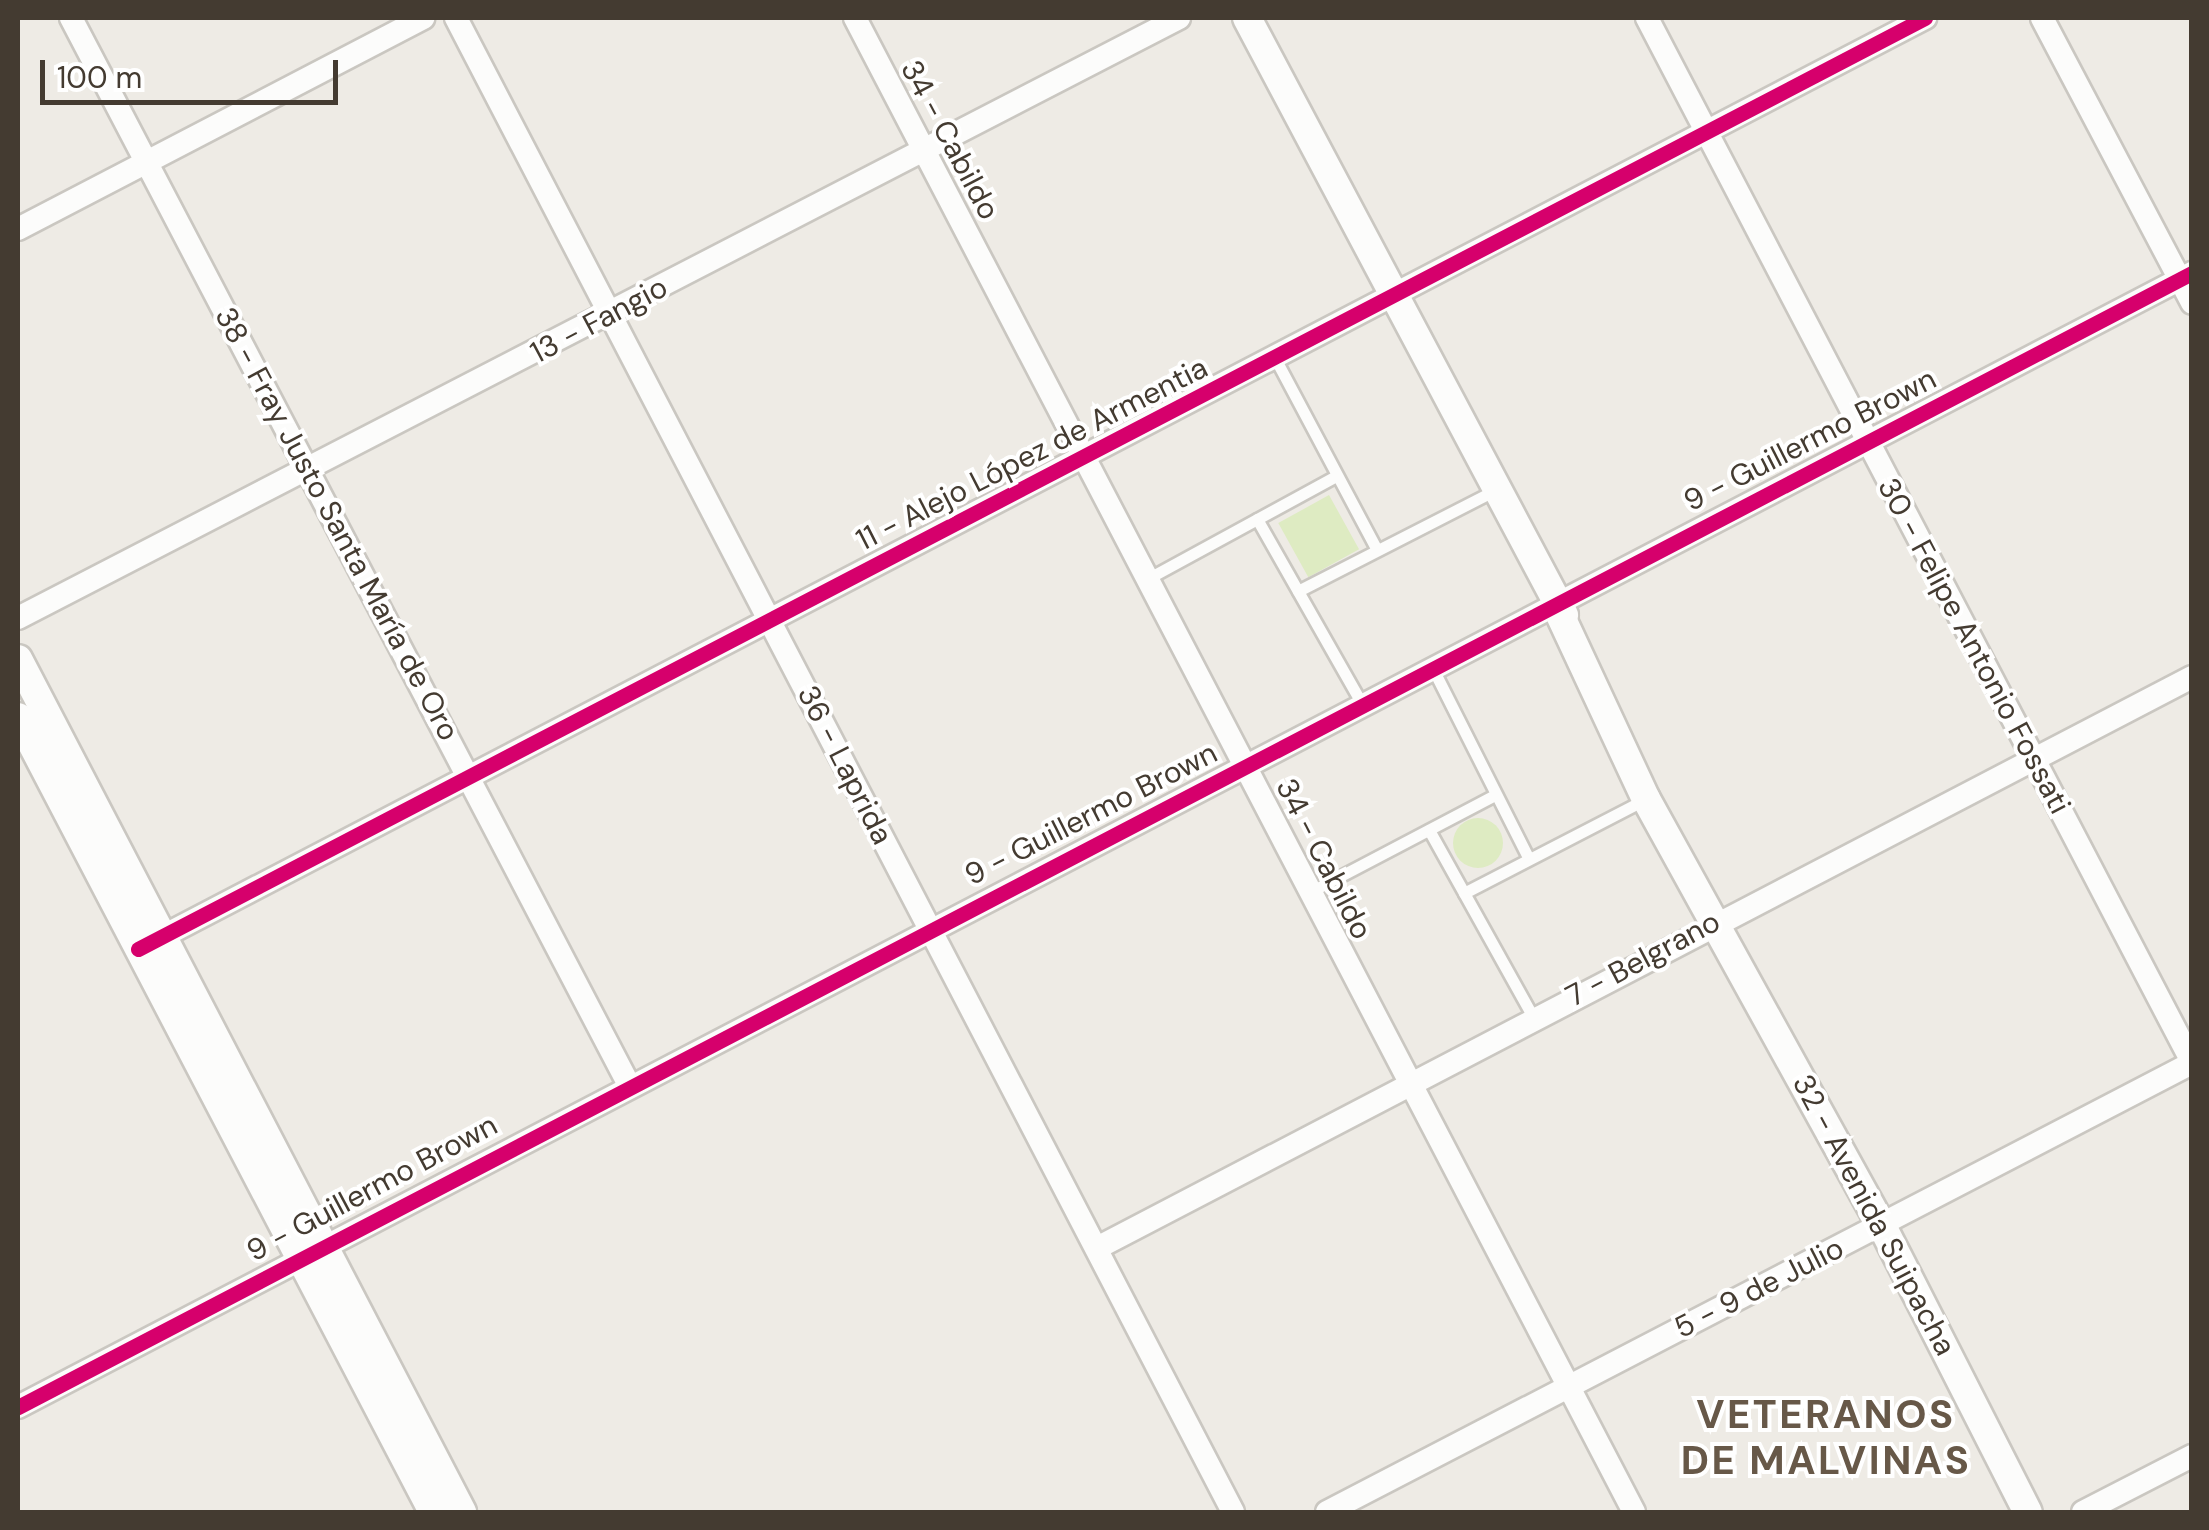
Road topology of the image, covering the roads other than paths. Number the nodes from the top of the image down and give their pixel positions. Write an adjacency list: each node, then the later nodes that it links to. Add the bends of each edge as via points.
1 (71, 18): 12 (street, 38 - Fray Justo Santa María de Oro)
2 (423, 18): 12 (street)
3 (456, 18): 17 (street, 36 - Laprida)
4 (854, 18): 11 (street, 34 - Cabildo)
5 (1179, 18): 11 (street, 13 - Fangio)
6 (1246, 18): 15 (street, 32 - Avenida Suipacha)
7 (1647, 18): 10 (street, 30 - Felipe Antonio Fossati)
8 (1925, 18): 10 (street, 11 - Alejo López de Armentia)
9 (2042, 18): 14 (street)
10 (1706, 131): 15 (street, 11 - Alejo López de Armentia); 19 (street, 30 - Felipe Antonio Fossati)
11 (924, 151): 17 (street, 13 - Fangio); 20 (street, 34 - Cabildo)
12 (148, 161): 13 (street); 21 (street, 38 - Fray Justo Santa María de Oro)
13 (18, 229)
14 (2185, 276): 16 (street); 19 (street, 9 - Guillermo Brown)
15 (1392, 295): 18 (street, 11 - Alejo López de Armentia); 23 (street, 32 - Avenida Suipacha)
16 (2192, 303)
17 (610, 314): 21 (street, 13 - Fangio); 30 (street, 36 - Laprida)
18 (1276, 360): 20 (street, 11 - Alejo López de Armentia); 22 (lane)
19 (1867, 442): 28 (street, 9 - Guillermo Brown); 36 (street, 30 - Felipe Antonio Fossati)
20 (1083, 456): 26 (street, 34 - Cabildo); 30 (street, 11 - Alejo López de Armentia)
21 (310, 472): 29 (street, 13 - Fangio); 38 (street, 38 - Fray Justo Santa María de Oro)
22 (1336, 476): 24 (lane); 25 (lane)
23 (1495, 490): 25 (lane); 28 (street, 32 - Avenida Suipacha)
24 (1257, 519): 26 (lane); 27 (lane)
25 (1377, 550): 27 (lane)
26 (1148, 580): 37 (street, 34 - Cabildo)
27 (1298, 591): 34 (lane)
28 (1555, 604): 32 (street, 9 - Guillermo Brown); 40 (street, 32 - Avenida Suipacha); 45 (street, 32 - Avenida Suipacha, via 1710,888)
29 (18, 618)
30 (770, 620): 38 (street, 11 - Alejo López de Armentia); 46 (street, 36 - Laprida)
31 (18, 659): 47 (street)
32 (1432, 668): 34 (street, 9 - Guillermo Brown); 39 (lane)
33 (2192, 677): 36 (street, 7 - Belgrano)
34 (1362, 704): 37 (street, 9 - Guillermo Brown)
35 (18, 717): 47 (street)
36 (2034, 759): 45 (street, 7 - Belgrano); 49 (street, 30 - Felipe Antonio Fossati)
37 (1244, 765): 43 (street, 34 - Cabildo); 46 (street, 9 - Guillermo Brown)
38 (468, 777): 47 (street, 11 - Alejo López de Armentia); 50 (street, 38 - Fray Justo Santa María de Oro)
39 (1495, 795): 41 (lane); 42 (lane)
40 (1646, 799): 42 (lane); 45 (street, 32 - Avenida Suipacha)
41 (1429, 830): 43 (lane); 44 (lane)
42 (1529, 858): 44 (lane)
43 (1310, 892): 51 (street, 34 - Cabildo)
44 (1464, 893): 48 (lane)
45 (1718, 919): 48 (street, 7 - Belgrano); 52 (street, 32 - Avenida Suipacha)
46 (930, 928): 50 (street, 9 - Guillermo Brown); 53 (street, 36 - Laprida)
47 (150, 943): 54 (street)
48 (1533, 1018): 51 (street, 7 - Belgrano)
49 (2192, 1062): 52 (street, 5 - 9 de Julio)
50 (629, 1085): 54 (street, 9 - Guillermo Brown)
51 (1411, 1085): 53 (street, 7 - Belgrano); 55 (street, 34 - Cabildo)
52 (1882, 1224): 55 (street, 5 - 9 de Julio); 63 (street, 32 - Avenida Suipacha)
53 (1098, 1248): 60 (street, 36 - Laprida)
54 (310, 1250): 56 (street, 9 - Guillermo Brown); 58 (street); 59 (street)
55 (1568, 1387): 61 (street, 5 - 9 de Julio); 62 (street, 34 - Cabildo)
56 (18, 1407)
57 (2192, 1456): 64 (street)
58 (433, 1512)
59 (462, 1512)
60 (1233, 1512)
61 (1327, 1512)
62 (1634, 1512)
63 (2028, 1512)
64 (2084, 1512)

